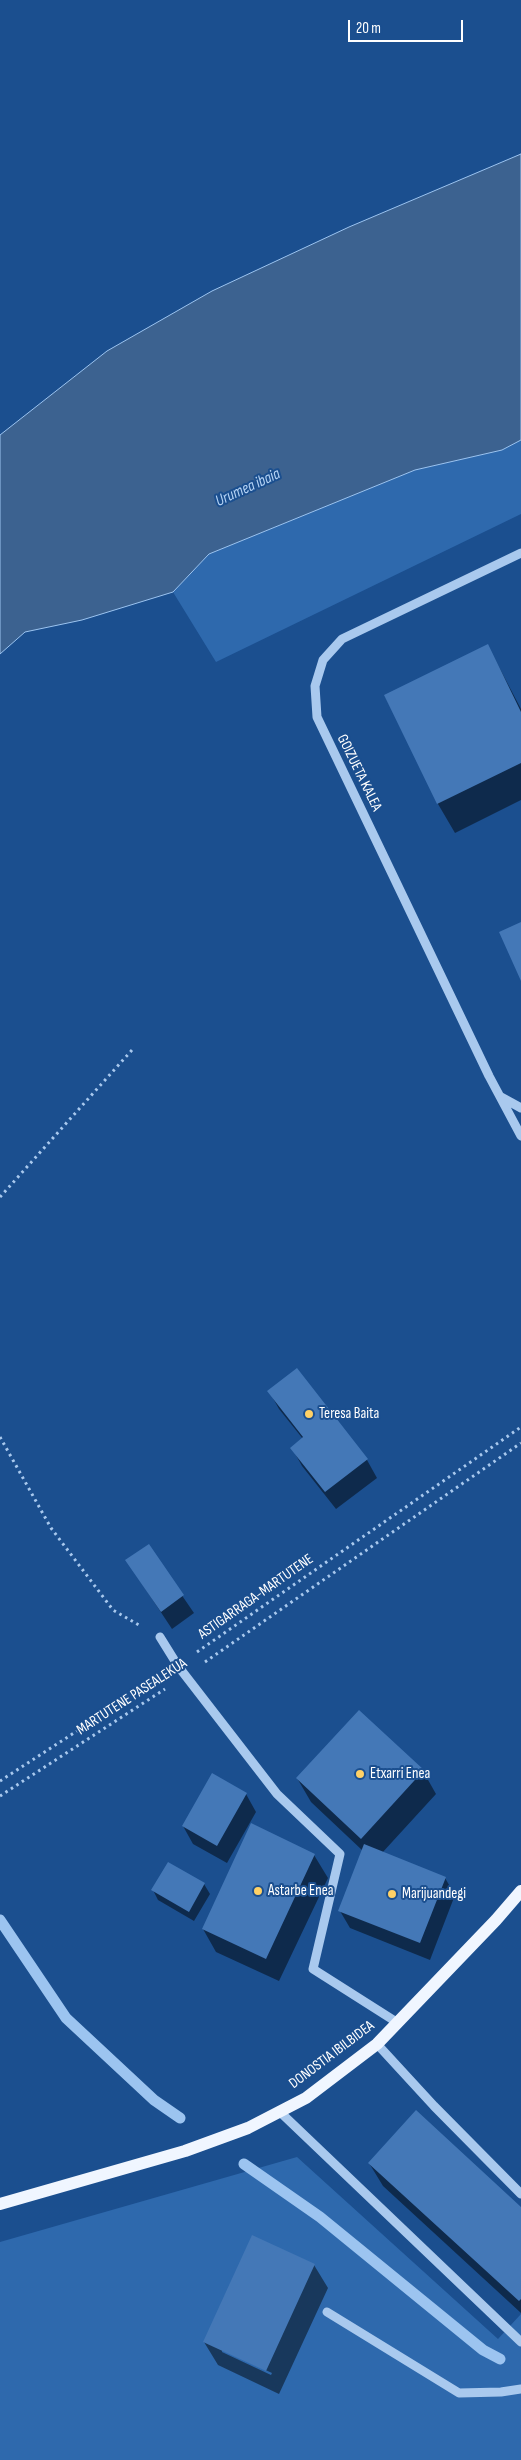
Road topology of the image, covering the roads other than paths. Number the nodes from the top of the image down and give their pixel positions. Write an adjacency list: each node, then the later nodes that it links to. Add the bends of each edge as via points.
1 (521, 553): 2 (street, GOIZUETA KALEA, via 342,639 323,660 315,686 317,717 488,1076)
2 (501, 1096): 3 (street); 4 (street, GOIZUETA KALEA)
3 (521, 1108)
4 (521, 1136)
5 (160, 1637): 7 (street, via 178,1666 277,1794 340,1854 313,1969)
6 (521, 1891): 7 (main road, DONOSTIA IBILBIDEA)
7 (398, 2023): 8 (main road, DONOSTIA IBILBIDEA)
8 (377, 2044): 9 (main road, DONOSTIA IBILBIDEA, via 306,2098); 10 (street)
9 (279, 2112): 11 (main road, DONOSTIA IBILBIDEA, via 248,2128 185,2151); 13 (street)
10 (521, 2194)
11 (0, 2204)
12 (327, 2312): 14 (street, via 460,2392 501,2392)
13 (521, 2342)
14 (521, 2388)

